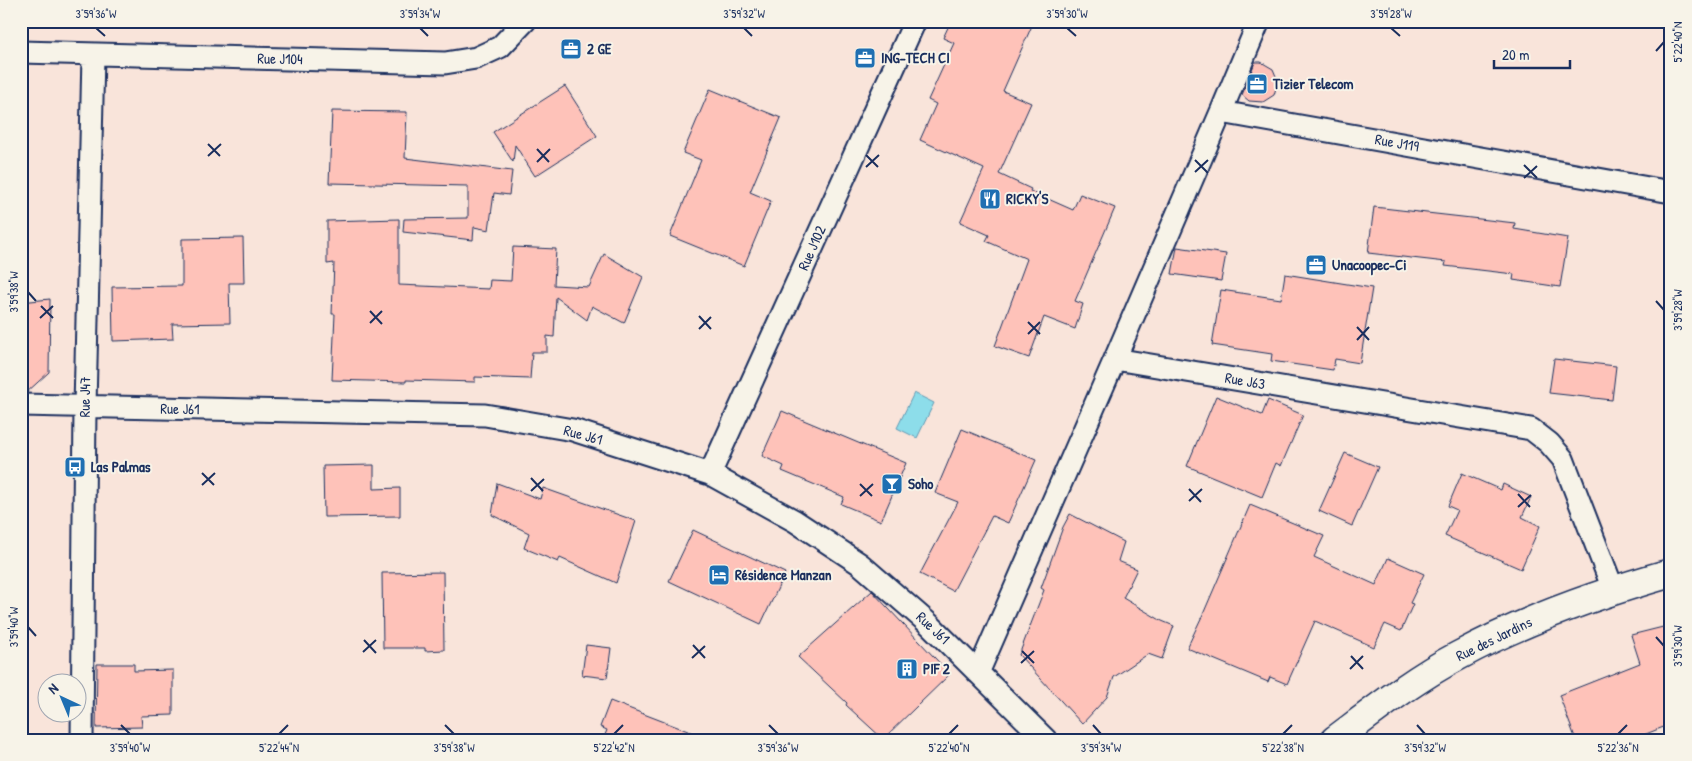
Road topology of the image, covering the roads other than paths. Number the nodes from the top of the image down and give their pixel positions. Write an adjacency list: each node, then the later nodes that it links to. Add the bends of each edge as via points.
1 (525, 21): 5 (street, Rue J104, via 500,47 476,58 445,63)
2 (915, 21): 11 (street, Rue J102)
3 (1259, 21): 6 (street)
4 (21, 52): 5 (street, Rue J104)
5 (93, 55): 10 (street, Rue J47)
6 (1221, 112): 7 (street, Rue J119); 8 (street)
7 (1671, 192)
8 (1116, 359): 13 (street, Rue J63, via 1531,429 1563,459); 14 (street)
9 (21, 405): 10 (street, Rue J61)
10 (85, 407): 11 (street, Rue J61, via 485,416 573,430); 15 (street, Rue J47)
11 (710, 474): 14 (street, Rue J61, via 795,521 860,564 929,624)
12 (1671, 573): 13 (main road, Rue des Jardins)
13 (1613, 589): 17 (main road, Rue des Jardins, via 1527,622 1457,656 1393,696)
14 (978, 673): 16 (street, Rue J61)
15 (82, 740)
16 (1046, 740)
17 (1335, 740)

